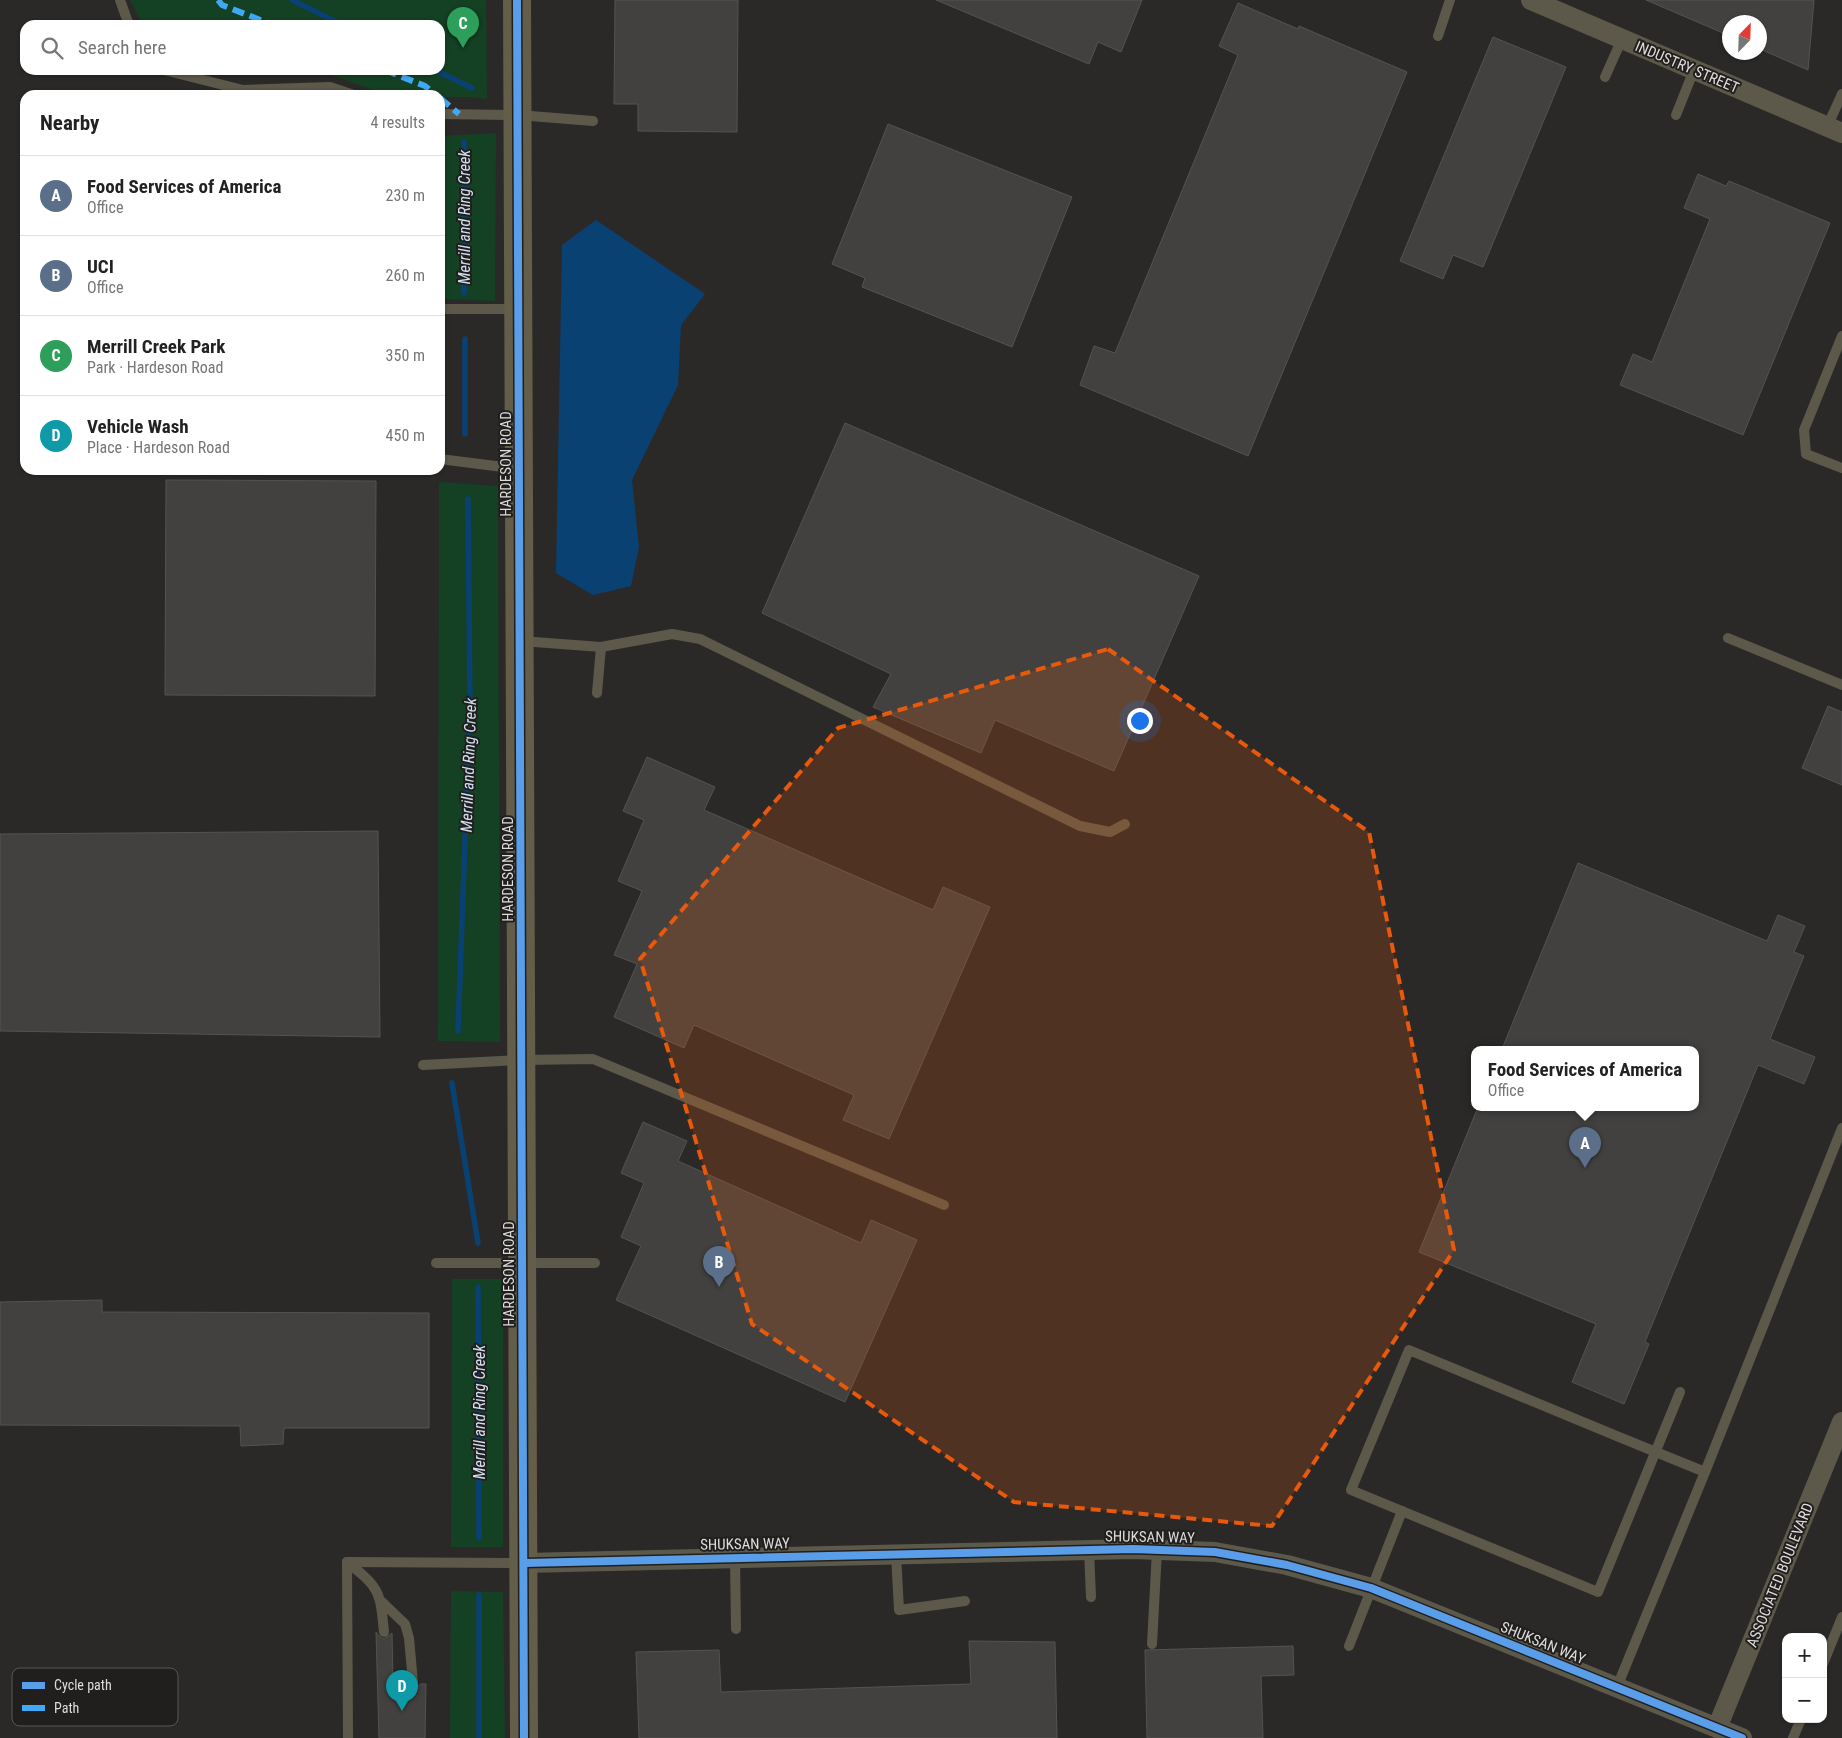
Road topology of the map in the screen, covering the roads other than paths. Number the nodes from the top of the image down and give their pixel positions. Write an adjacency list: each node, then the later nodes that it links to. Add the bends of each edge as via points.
1 (120, 0): 5 (lane)
2 (517, 0): 16 (street, HARDESON ROAD)
3 (1450, 0): 6 (lane)
4 (1535, 1): 7 (street, INDUSTRY STREET)
5 (127, 20)
6 (1438, 36)
7 (1622, 39): 8 (street, INDUSTRY STREET); 10 (lane)
8 (1694, 70): 17 (lane); 19 (street, INDUSTRY STREET)
9 (184, 75): 12 (lane)
10 (1605, 77)
11 (243, 90): 13 (lane, via 330,87)
12 (243, 90)
13 (339, 90)
14 (1842, 94): 19 (lane)
15 (445, 114): 16 (lane)
16 (518, 115): 18 (lane); 21 (street, HARDESON ROAD)
17 (1676, 115)
18 (593, 121)
19 (1834, 130)
20 (445, 309): 21 (lane)
21 (519, 309): 25 (street, HARDESON ROAD)
22 (1842, 336): 24 (lane, via 1804,430 1806,454)
23 (445, 460): 25 (lane)
24 (1842, 468)
25 (520, 470): 27 (street, HARDESON ROAD)
26 (1728, 638): 29 (lane)
27 (520, 641): 28 (lane); 32 (street, HARDESON ROAD)
28 (601, 647): 30 (lane); 31 (lane, via 672,634 700,639 1080,826 1110,832)
29 (1842, 684)
30 (597, 693)
31 (1125, 824)
32 (522, 1060): 33 (lane); 35 (lane, via 593,1059); 37 (street, HARDESON ROAD)
33 (423, 1065)
34 (1842, 1128): 42 (lane)
35 (944, 1205)
36 (436, 1263): 37 (lane)
37 (523, 1263): 38 (lane); 49 (street, HARDESON ROAD)
38 (595, 1263)
39 (1680, 1392): 41 (lane)
40 (1842, 1422): 63 (street, ASSOCIATED BOULEVARD)
41 (1656, 1452): 42 (lane); 43 (lane, via 1598,1592); 43 (lane, via 1409,1350 1351,1490)
42 (1705, 1472): 61 (lane)
43 (1402, 1511): 50 (lane)
44 (1089, 1550): 45 (street, SHUKSAN WAY); 46 (street, SHUKSAN WAY); 51 (lane)
45 (1157, 1550): 50 (street, SHUKSAN WAY, via 1215,1552 1287,1564); 57 (lane)
46 (896, 1554): 47 (street, SHUKSAN WAY); 53 (lane, via 900,1610)
47 (735, 1558): 49 (street, SHUKSAN WAY); 55 (lane)
48 (347, 1562): 49 (lane); 52 (lane, via 369,1579); 64 (lane)
49 (524, 1563): 65 (street, HARDESON ROAD)
50 (1370, 1588): 58 (lane); 61 (street, SHUKSAN WAY)
51 (1091, 1597)
52 (381, 1601): 56 (lane); 60 (lane, via 405,1624)
53 (965, 1601)
54 (1842, 1617): 59 (lane)
55 (736, 1629)
56 (384, 1632)
57 (1152, 1644)
58 (1349, 1646)
59 (1827, 1654)
60 (413, 1683)
61 (1616, 1687): 63 (street, SHUKSAN WAY)
62 (1800, 1723): 67 (lane)
63 (1717, 1728): 66 (street, SHUKSAN WAY)
64 (348, 1738)
65 (524, 1738)
66 (1742, 1738)
67 (1794, 1738)

